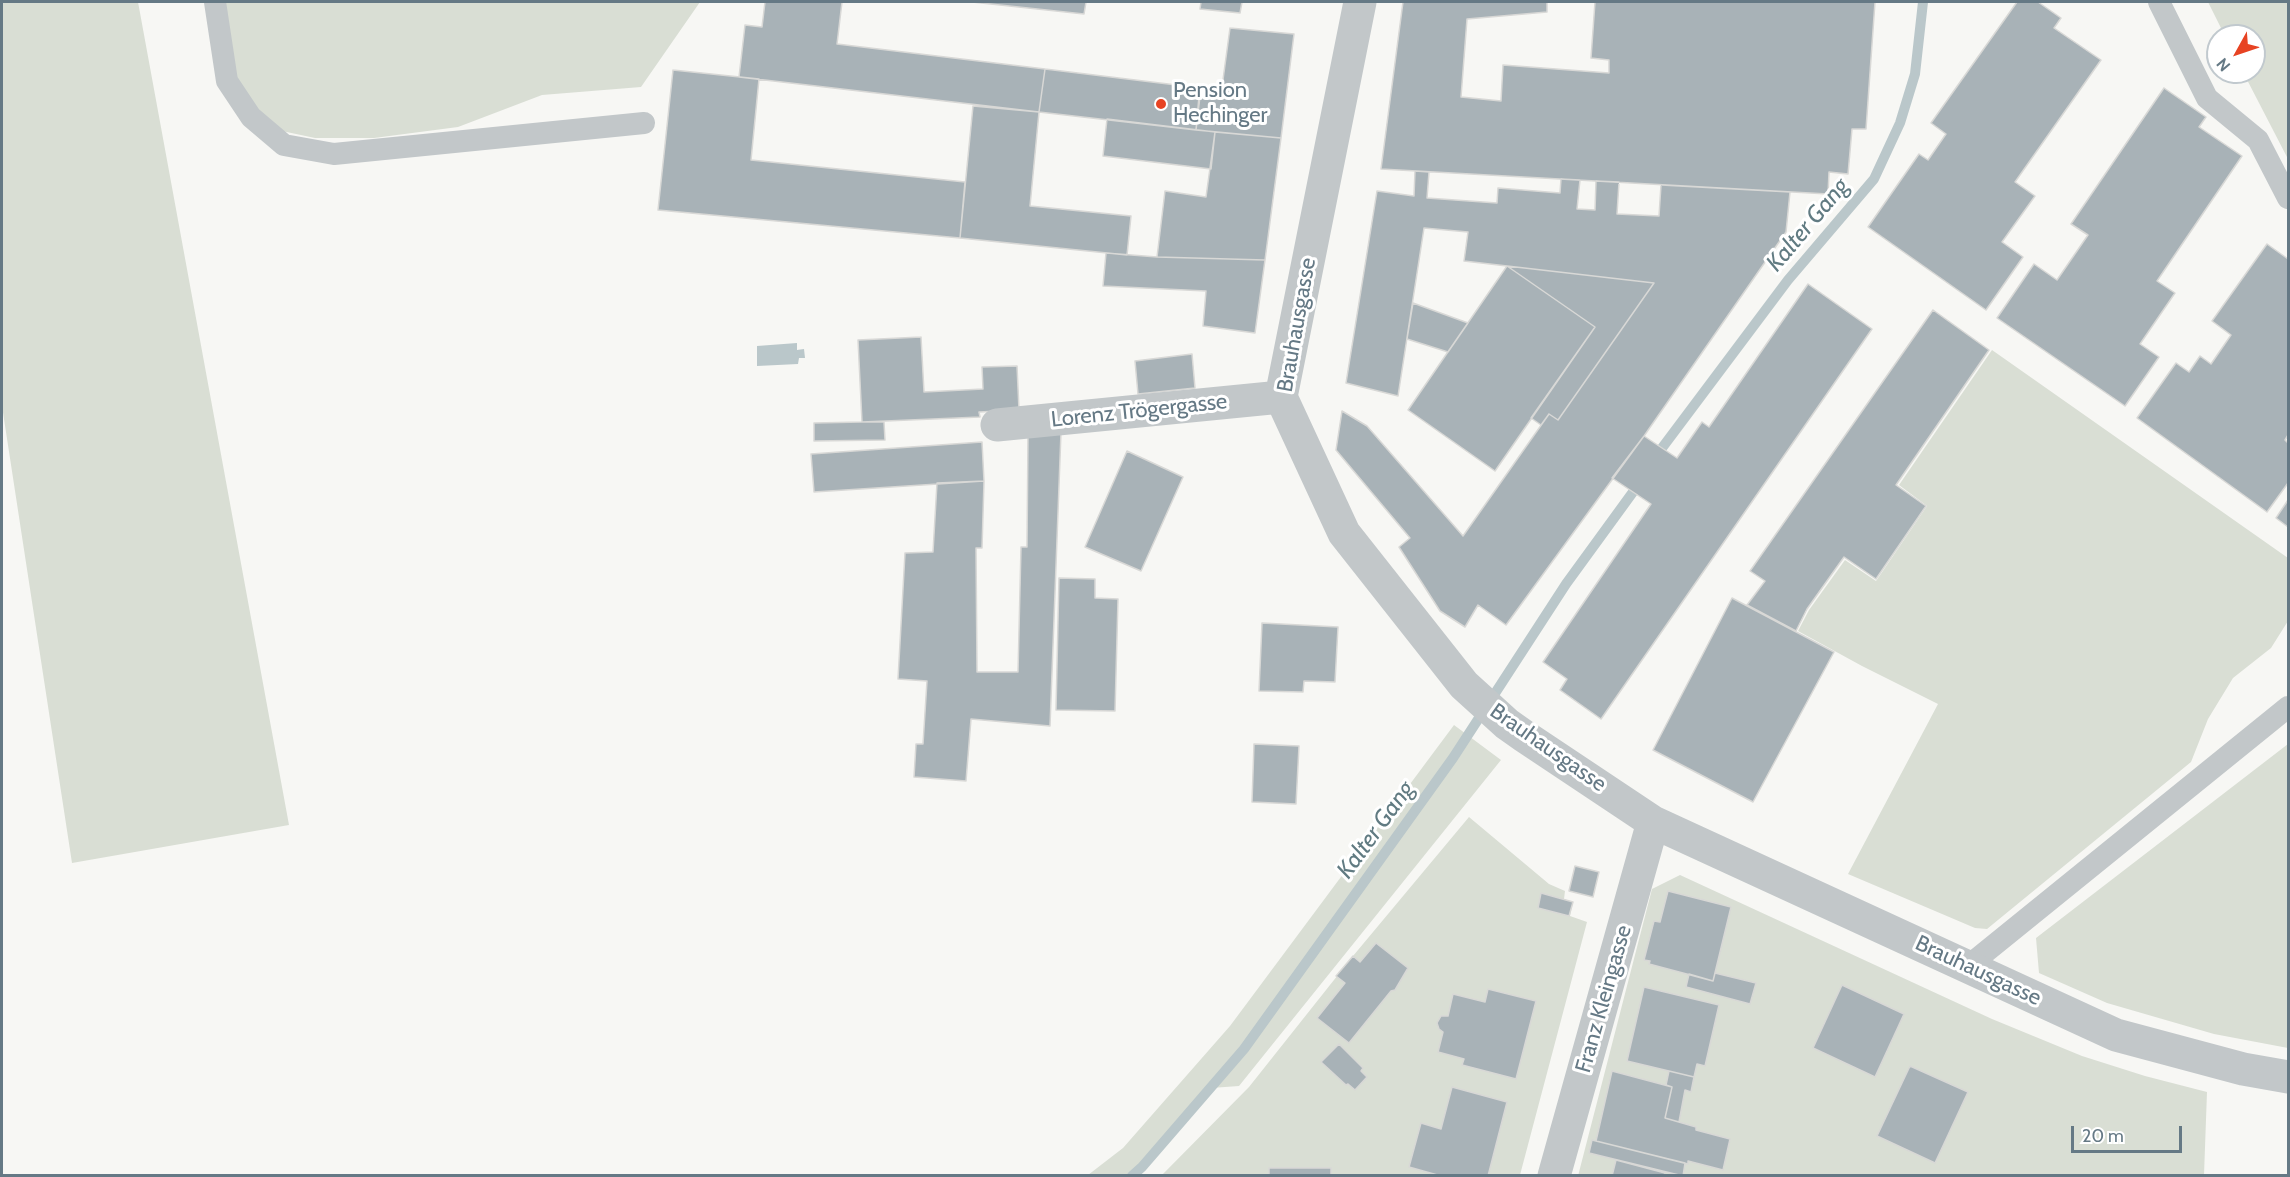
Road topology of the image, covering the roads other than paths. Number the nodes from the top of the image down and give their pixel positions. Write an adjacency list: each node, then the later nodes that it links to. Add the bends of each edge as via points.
1 (215, 2): 4 (lane, via 227,81 251,117 284,145 334,154)
2 (1360, 2): 6 (street, Brauhausgasse)
3 (2159, 2): 5 (lane, via 2207,98 2258,140)
4 (644, 123)
5 (2289, 198)
6 (1281, 397): 7 (street, Lorenz Trögergasse); 9 (street, Brauhausgasse, via 1344,533 1464,685 1507,724)
7 (997, 425)
8 (2289, 706): 10 (lane)
9 (1653, 822): 10 (street, Brauhausgasse); 12 (street, Franz Kleingasse)
10 (1967, 967): 11 (street, Brauhausgasse, via 2116,1035 2243,1070)
11 (2289, 1077)
12 (1554, 1176)

